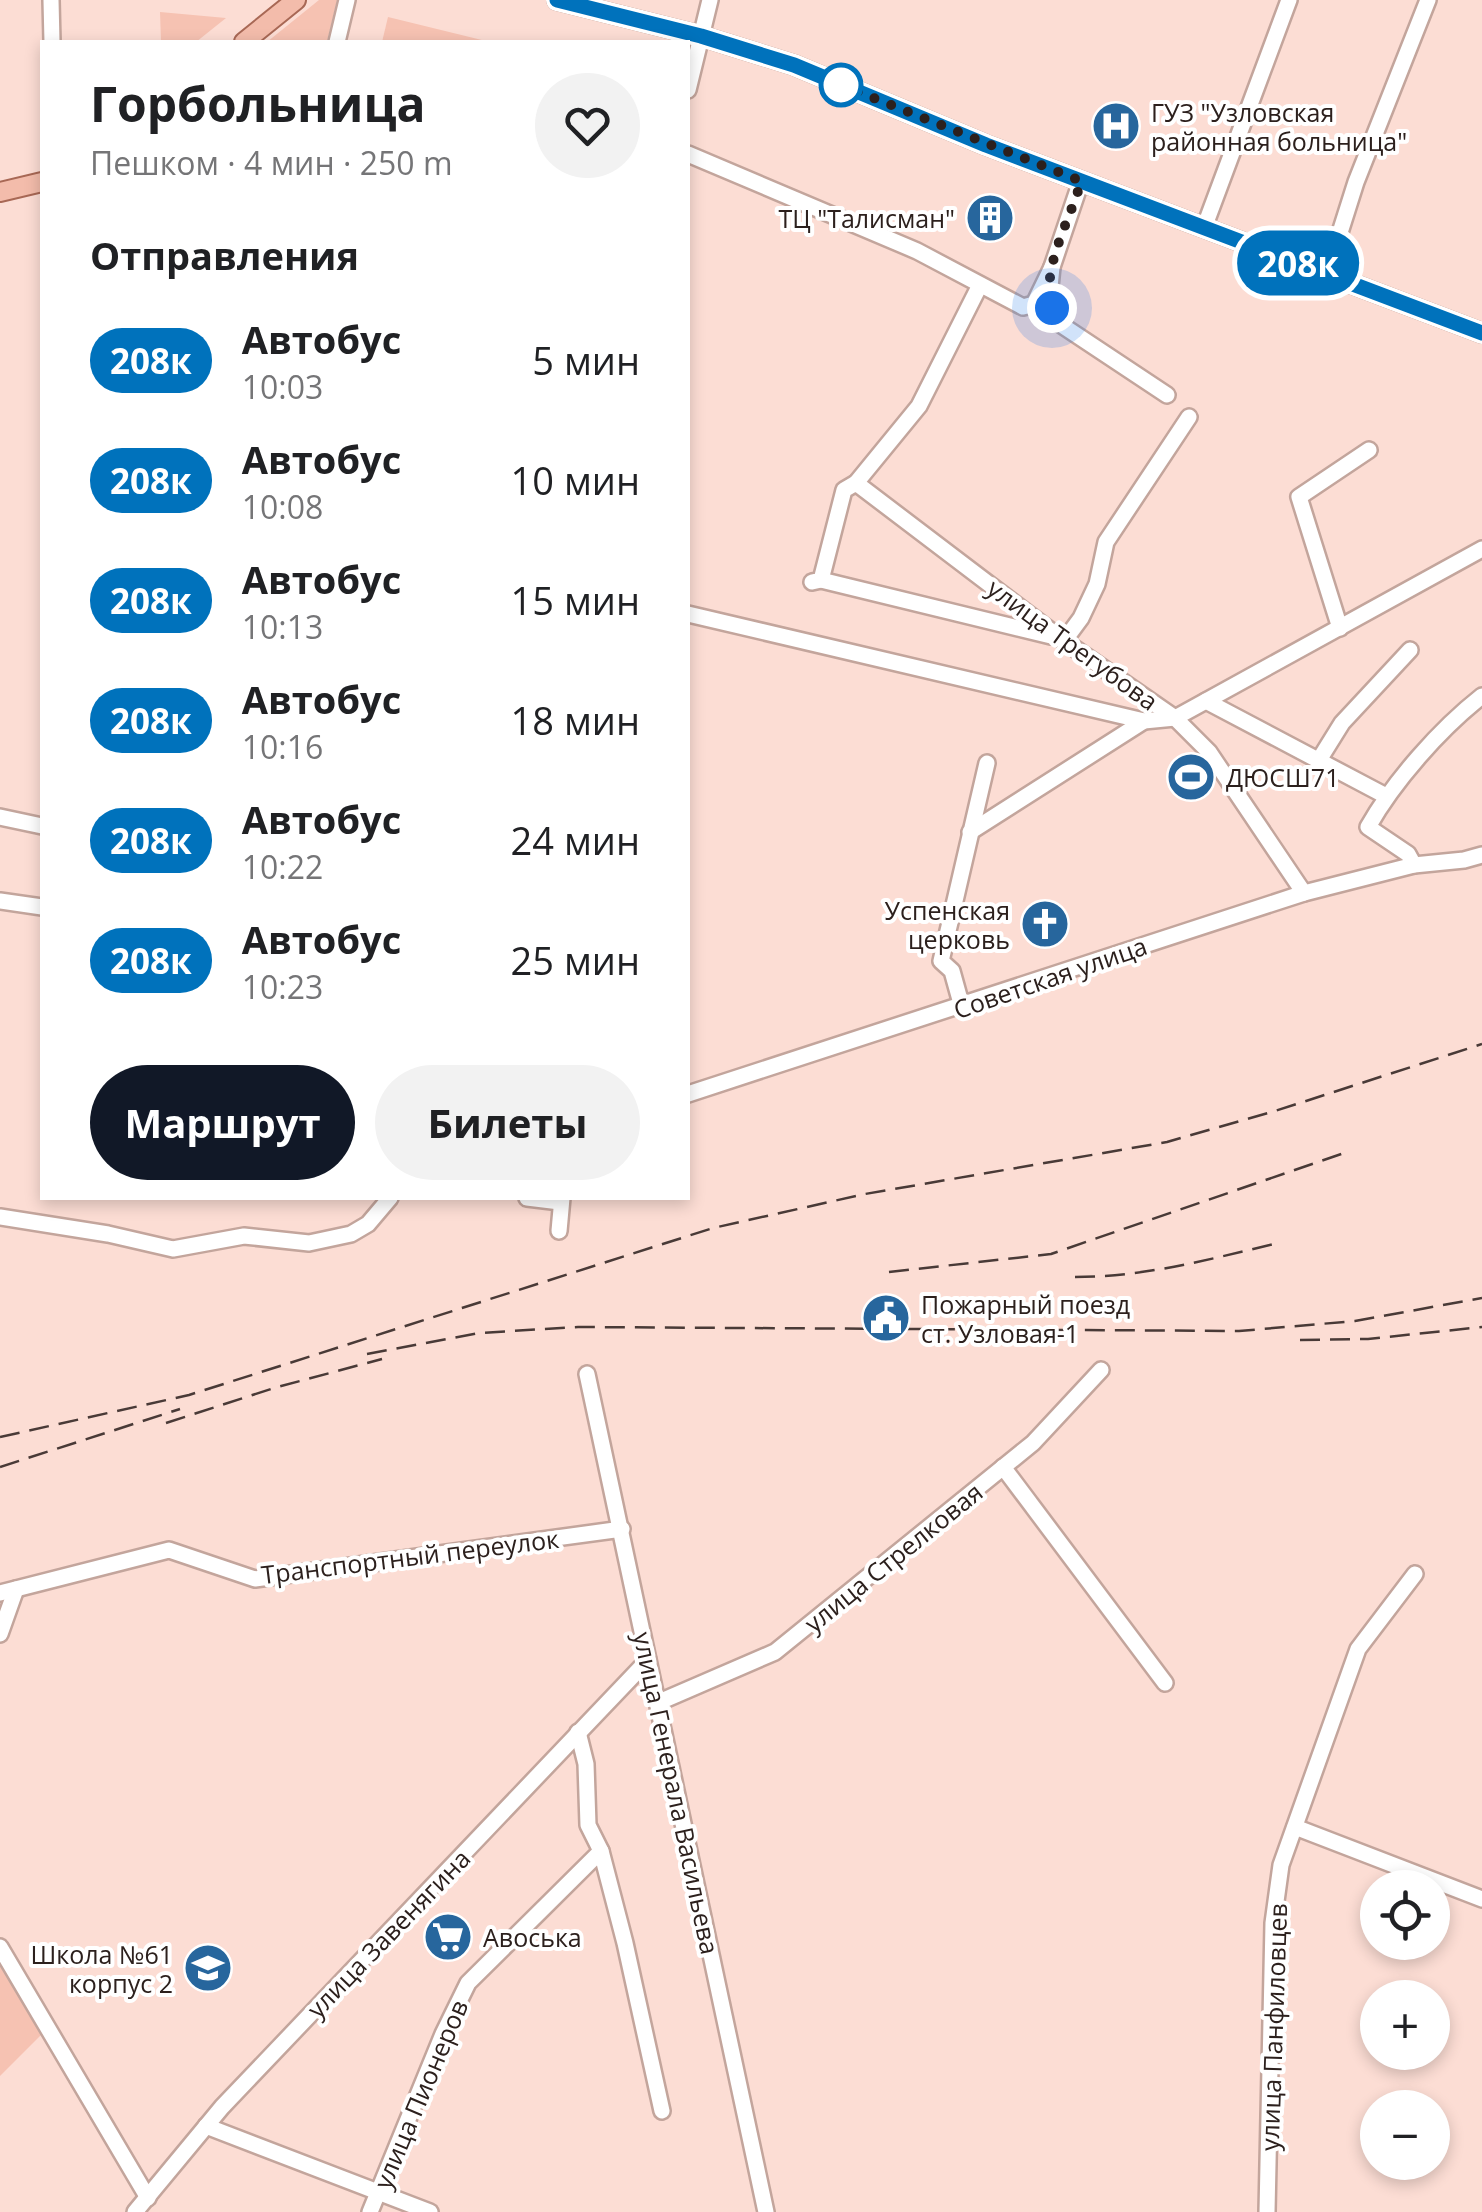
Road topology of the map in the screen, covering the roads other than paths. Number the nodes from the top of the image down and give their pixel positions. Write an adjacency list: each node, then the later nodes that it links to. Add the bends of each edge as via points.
1 (51, 0): 9 (street)
2 (347, 0): 11 (street)
3 (557, 0): 8 (main road)
4 (710, 0): 8 (street)
5 (1288, 0): 17 (street)
6 (1428, 0): 19 (street, via 1356,182)
7 (291, 2): 10 (main road)
8 (701, 36): 12 (street); 14 (main road, via 794,65)
9 (52, 40)
10 (246, 40)
11 (337, 40)
12 (690, 82)
13 (690, 155): 20 (street)
14 (1081, 181): 17 (main road); 18 (street)
15 (40, 182): 16 (main road)
16 (0, 192)
17 (1204, 228): 19 (main road)
18 (1052, 266): 20 (street, via 1034,304 1023,307); 22 (street, via 1054,320)
19 (1332, 276): 21 (main road)
20 (980, 284): 25 (street, via 920,406)
21 (1482, 333)
22 (1167, 394)
23 (1189, 417): 29 (street, via 1106,542 1097,584)
24 (1370, 450): 28 (street, via 1298,497)
25 (856, 484): 29 (street, улица Трегубова); 29 (street, via 840,498 816,582)
26 (1482, 548): 28 (street)
27 (690, 614): 34 (street, улица Трегубова)
28 (1340, 628): 32 (street)
29 (1062, 639): 33 (street, улица Трегубова)
30 (1410, 650): 35 (street, via 1342,723)
31 (1482, 696): 37 (street)
32 (1206, 700): 33 (street); 35 (street)
33 (1175, 718): 34 (street, улица Трегубова); 43 (street, via 1209,752)
34 (1144, 721): 40 (street)
35 (1320, 760): 37 (street)
36 (987, 763): 40 (street)
37 (1386, 796): 42 (street, via 1368,826)
38 (0, 817): 39 (street)
39 (40, 826)
40 (970, 832): 46 (street, via 941,961 952,972)
41 (1482, 855): 42 (street, Советская улица)
42 (1414, 865): 43 (street, Советская улица)
43 (1304, 893): 46 (street, Советская улица)
44 (0, 901): 45 (street)
45 (40, 907)
46 (962, 1007): 47 (street, Советская улица)
47 (690, 1093)
48 (388, 1200): 50 (street, via 351,1234 309,1243 244,1236 172,1249)
49 (561, 1200): 51 (street)
50 (0, 1217)
51 (559, 1232)
52 (1101, 1370): 54 (street, улица Стрелковая)
53 (587, 1374): 55 (street, улица Генерала Васильева)
54 (1003, 1467): 60 (street); 61 (street, улица Стрелковая, via 775,1652)
55 (622, 1529): 57 (street, Транспортный переулок, via 255,1579 169,1550); 59 (street, улица Генерала Васильева)
56 (1415, 1574): 63 (street, улица Панфиловцев, via 1358,1650)
57 (8, 1591): 58 (street, Транспортный переулок)
58 (0, 1634)
59 (648, 1660): 61 (street, улица Генерала Васильева); 62 (street, улица Завенягина)
60 (1165, 1684)
61 (657, 1703): 74 (street, улица Генерала Васильева)
62 (578, 1732): 64 (street, via 588,1825); 68 (street, улица Завенягина)
63 (1294, 1827): 65 (street); 75 (street, улица Панфиловцев, via 1273,1923)
64 (600, 1851): 67 (street); 69 (street, улица Пионеров, via 468,1983)
65 (1482, 1899)
66 (0, 1947): 70 (street)
67 (662, 2110)
68 (206, 2126): 69 (street); 70 (street, улица Завенягина)
69 (377, 2193): 72 (street, улица Пионеров); 73 (street)
70 (148, 2198): 71 (street, улица Завенягина)
71 (135, 2212)
72 (370, 2212)
73 (430, 2212)
74 (766, 2212)
75 (1266, 2212)

